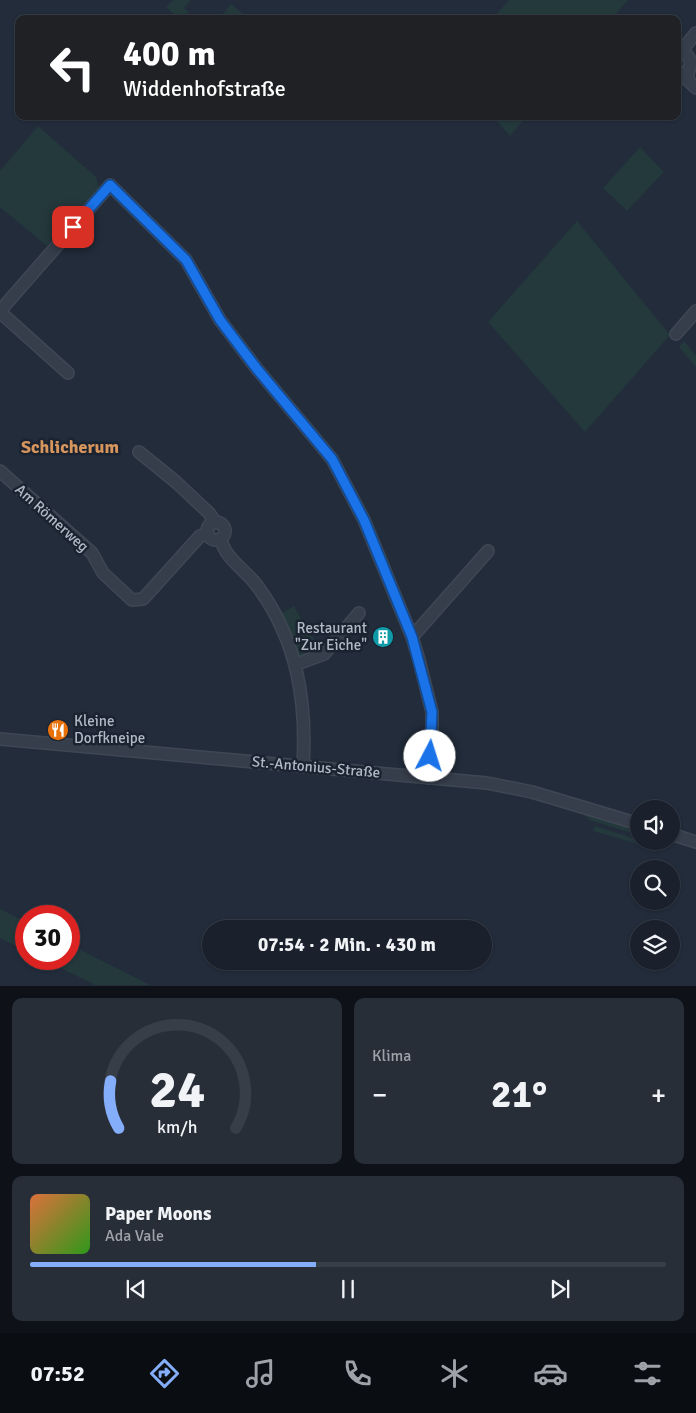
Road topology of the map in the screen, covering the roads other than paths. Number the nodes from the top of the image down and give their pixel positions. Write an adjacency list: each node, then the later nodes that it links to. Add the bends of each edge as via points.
1 (696, 33): 2 (street)
2 (681, 51)
3 (681, 53): 5 (street, via 688,55 691,61)
4 (681, 74): 5 (street)
5 (687, 79): 6 (street)
6 (696, 88)
7 (696, 311): 9 (street)
8 (0, 312): 10 (street); 18 (street, via 110,185 186,260 220,320 332,459 364,520)
9 (676, 334)
10 (68, 373)
11 (139, 452): 13 (street, via 210,513)
12 (0, 471): 14 (street, Am Römerweg, via 92,553 103,573 134,600 143,599 200,536)
13 (216, 523): 14 (street, Am Römerweg, via 209,526); 15 (street, via 224,529)
14 (208, 533): 15 (street, via 213,540)
15 (221, 539): 19 (street, via 225,550 268,601)
16 (488, 551): 18 (street)
17 (359, 613): 19 (street, via 324,654)
18 (412, 637): 22 (street, via 432,712)
19 (297, 664): 21 (street, via 304,723)
20 (0, 739): 21 (street, St.-Antonius-Straße)
21 (303, 766): 22 (street, St.-Antonius-Straße)
22 (427, 778): 23 (street, St.-Antonius-Straße, via 516,789)
23 (630, 821)
24 (680, 837): 25 (street)
25 (696, 842)

